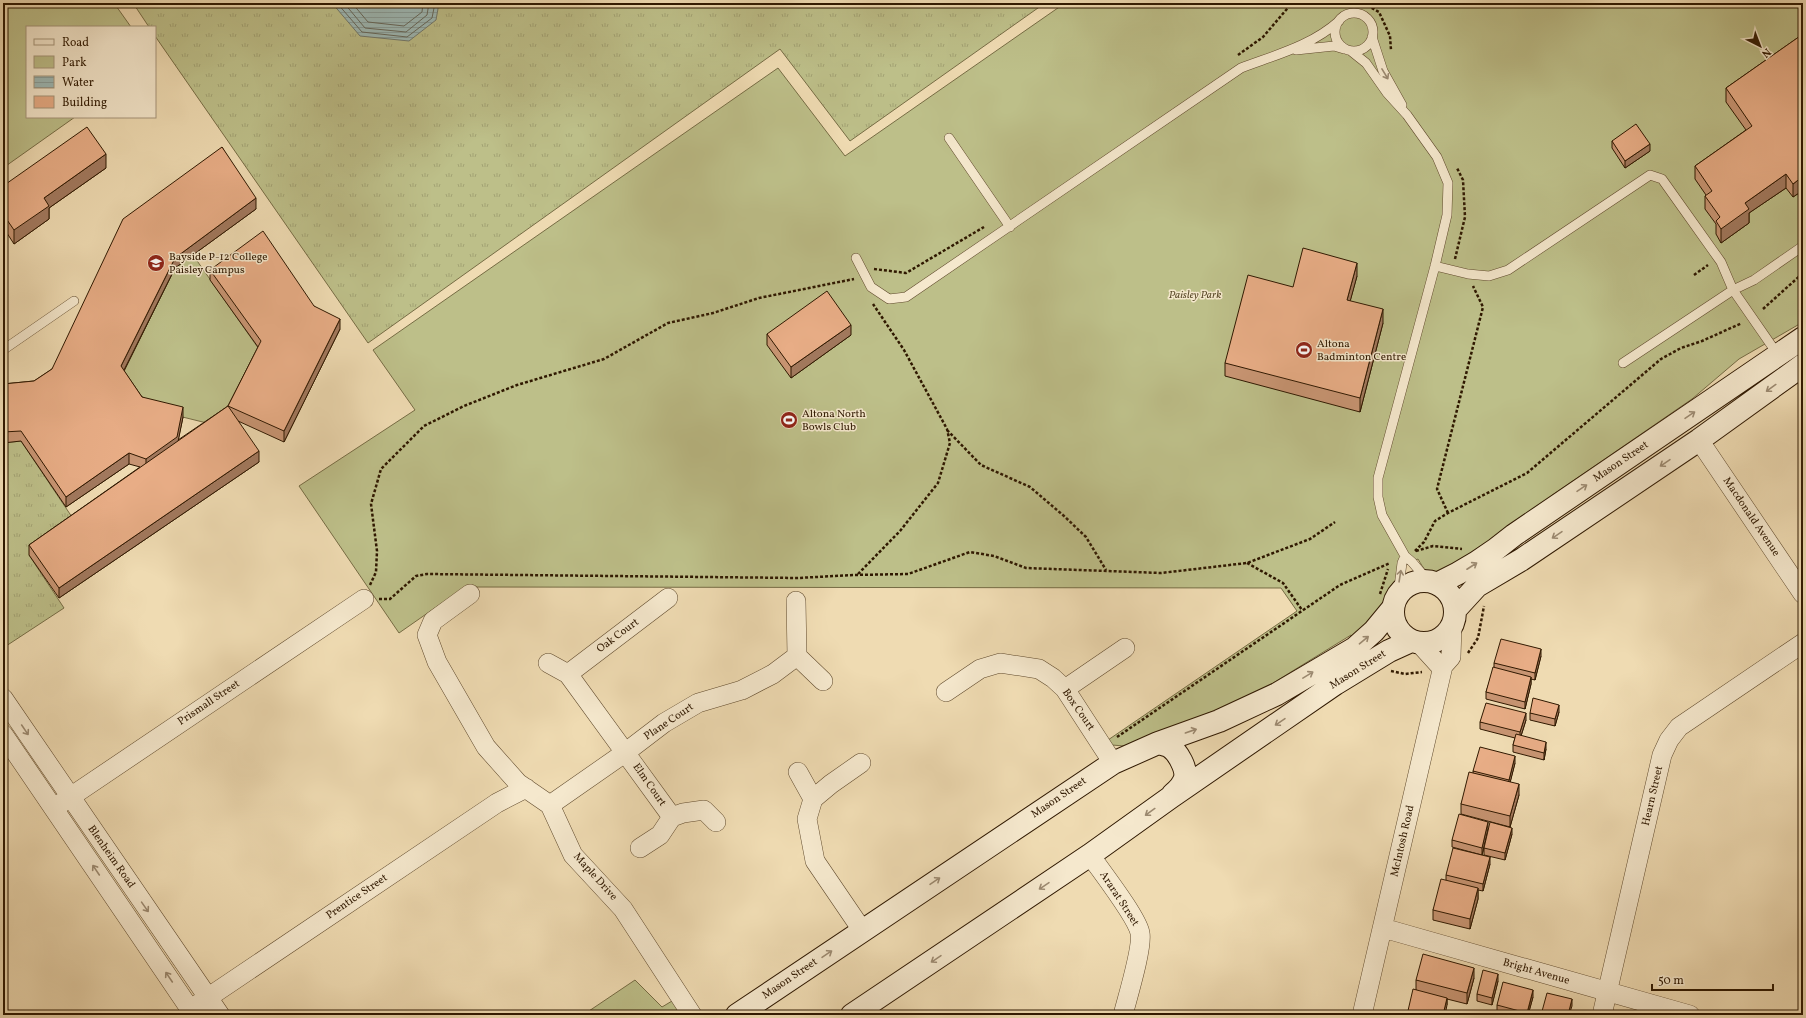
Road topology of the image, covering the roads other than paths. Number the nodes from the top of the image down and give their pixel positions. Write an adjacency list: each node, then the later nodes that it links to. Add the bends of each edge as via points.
1 (1339, 21): 2 (lane, via 1349,14 1362,15 1371,24); 3 (lane, via 1335,37 1341,46); 4 (lane, via 1314,39)
2 (1372, 37): 3 (lane, via 1362,50); 5 (lane, one-way to 5, via 1383,71)
3 (1348, 50): 4 (lane, via 1334,46); 5 (lane, via 1366,63 1387,93)
4 (1288, 51): 7 (lane, via 1240,68)
5 (1407, 115): 10 (lane, via 1437,157 1448,183 1447,215)
6 (949, 138): 7 (lane)
7 (1010, 227): 9 (lane, via 906,297 889,299 871,287)
8 (1803, 246): 11 (lane, via 1754,280)
9 (856, 258)
10 (1435, 266): 11 (lane, via 1488,276 1508,270 1650,175 1662,179 1721,262); 19 (lane, via 1378,478 1378,497 1382,515)
11 (1733, 290): 15 (lane); 16 (lane)
12 (74, 301): 14 (lane)
13 (1803, 338): 15 (street, Mason Street)
14 (3, 350)
15 (1778, 354): 17 (street); 20 (street, Mason Street, one-way to 15, via 1466,570)
16 (1623, 363)
17 (1797, 369): 18 (street, one-way to 18)
18 (1699, 440): 22 (street, Macdonald Avenue); 27 (street, one-way to 27, via 1521,560 1477,586)
19 (1405, 556): 20 (lane); 26 (lane, one-way to 19)
20 (1433, 583): 26 (street, via 1422,581 1408,585); 27 (street, via 1450,594)
21 (470, 594): 45 (street, via 433,621 427,635 437,662 486,747 518,783)
22 (1803, 594)
23 (364, 598): 47 (street, Prismall Street)
24 (668, 598): 34 (street, Oak Court)
25 (796, 601): 31 (street)
26 (1395, 602): 28 (street, via 1395,624 1404,636); 40 (street, Mason Street, one-way to 26, via 1219,721 1277,694 1355,648 1374,631)
27 (1454, 618): 28 (street, via 1442,638 1435,642); 33 (street, McIntosh Road, via 1451,657)
28 (1415, 642): 33 (street, via 1438,664); 46 (street, Mason Street, one-way to 46, via 1389,651 1336,684)
29 (1803, 643): 57 (street, Hearn Street, via 1679,727 1669,740 1662,755)
30 (1125, 648): 36 (street)
31 (797, 656): 35 (street); 41 (street, Plane Court, via 773,674 742,690 698,703 664,723)
32 (548, 663): 34 (street)
33 (1435, 669): 55 (street, McIntosh Road)
34 (568, 674): 41 (street)
35 (823, 681)
36 (1065, 689): 37 (street, Box Court, via 1039,669 1000,663 980,669); 42 (street, Box Court)
37 (946, 692)
38 (3, 698): 47 (street, Blenheim Road, one-way to 47)
39 (3, 734): 50 (street, Blenheim Road)
40 (1158, 743): 42 (street, Mason Street); 46 (street, via 1170,747 1178,755 1184,768 1185,778)
41 (626, 752): 49 (street, Plane Court); 51 (street, Elm Court)
42 (1108, 755): 56 (street, Mason Street, one-way to 42)
43 (862, 763): 48 (street, via 830,784)
44 (798, 772): 48 (street)
45 (526, 788): 49 (street); 58 (street, Prentice Street, via 496,803)
46 (1171, 797): 54 (street, Mason Street, one-way to 54)
47 (70, 798): 50 (street, Prismall Street); 58 (street, Blenheim Road, one-way to 58)
48 (813, 799): 56 (street, via 807,819 816,861)
49 (550, 804): 61 (street, Maple Drive, via 574,855 624,909)
50 (54, 808): 59 (street, Blenheim Road, one-way to 50)
51 (672, 817): 52 (street, Elm Court, via 704,810); 53 (street, Elm Court, via 660,835)
52 (716, 822)
53 (640, 848)
54 (1090, 855): 63 (street, Mason Street, one-way to 63); 64 (street, Ararat Street, via 1133,918 1140,933 1140,945)
55 (1383, 928): 57 (street, Bright Avenue); 65 (street, McIntosh Road)
56 (862, 930): 62 (street, Mason Street, one-way to 56)
57 (1608, 992): 66 (street, Hearn Street); 67 (street, Bright Avenue)
58 (208, 998): 59 (street, Prentice Street); 60 (street, Blenheim Road)
59 (192, 1012)
60 (220, 1015)
61 (692, 1015)
62 (737, 1015)
63 (852, 1015)
64 (1123, 1015)
65 (1362, 1015)
66 (1602, 1015)
67 (1690, 1015)

